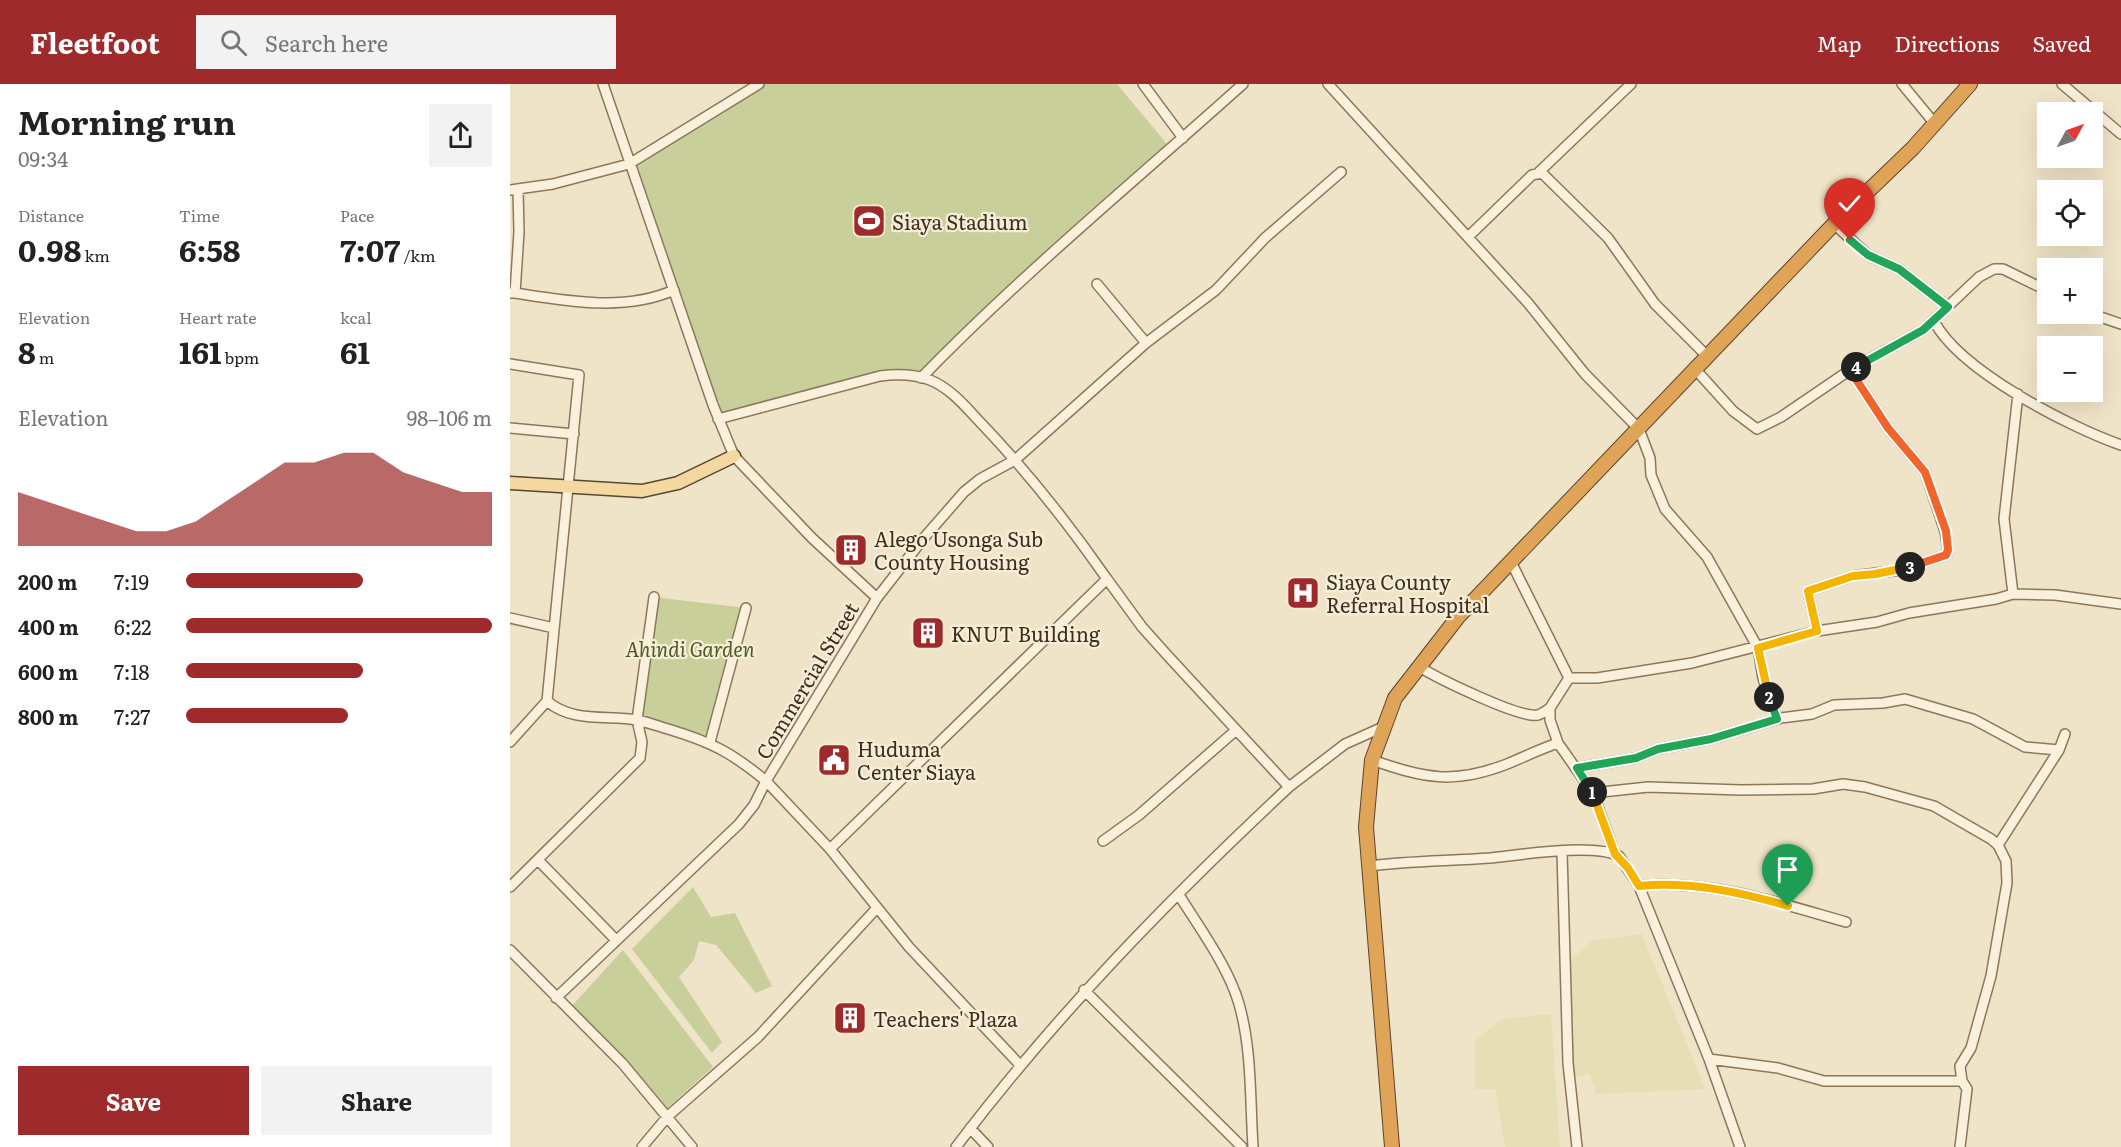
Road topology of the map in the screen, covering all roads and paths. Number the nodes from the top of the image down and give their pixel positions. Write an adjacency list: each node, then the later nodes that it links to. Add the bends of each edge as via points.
1 (603, 84): 13 (street)
2 (759, 84): 13 (street)
3 (1143, 84): 12 (street)
4 (1243, 84): 12 (street)
5 (1328, 84): 18 (street)
6 (1631, 84): 15 (street)
7 (1902, 84): 10 (street)
8 (1970, 84): 10 (highway)
9 (2061, 84): 11 (street)
10 (1935, 124): 17 (highway)
11 (2121, 134)
12 (1183, 138): 32 (street, via 953,344)
13 (629, 164): 16 (street); 21 (street)
14 (1341, 172): 27 (street, via 1265,238 1216,290)
15 (1539, 172): 18 (street); 28 (street, via 1608,238 1655,304)
16 (514, 190): 22 (street, via 519,232)
17 (1834, 224): 23 (street, via 1868,255 1899,269); 28 (highway)
18 (1468, 237): 36 (street, via 1585,374)
19 (1097, 284): 27 (street)
20 (2037, 285): 23 (street, via 2012,272 1994,269 1979,277)
21 (674, 290): 22 (street, via 632,302); 34 (street)
22 (512, 293)
23 (1948, 307): 25 (street)
24 (2103, 318): 26 (street)
25 (1934, 321): 31 (street, via 1912,338); 33 (street, via 1952,347)
26 (2121, 324)
27 (1146, 343): 40 (street)
28 (1708, 357): 30 (highway)
29 (510, 364): 37 (street, via 579,375)
30 (1696, 370): 31 (street, via 1733,411 1757,429); 36 (highway)
31 (1850, 370): 52 (street, via 1888,428 1925,472 1946,531 1948,550 1946,555 1920,564 1853,576 1808,591)
32 (921, 378): 34 (street, via 880,376); 40 (street, via 942,386 958,399)
33 (2018, 394): 38 (street); 45 (street, via 2004,519)
34 (718, 419): 39 (street)
35 (510, 428): 37 (street)
36 (1639, 429): 43 (highway); 53 (street, via 1650,458 1651,476 1665,509 1707,557)
37 (574, 434): 42 (street)
38 (2121, 445)
39 (734, 456): 42 (main road, via 694,477 659,489); 47 (street, Commercial Street)
40 (1015, 460): 44 (street); 47 (street, via 980,479 957,499)
41 (510, 483): 42 (main road)
42 (570, 488): 51 (street)
43 (1511, 562): 54 (highway); 55 (street)
44 (1107, 579): 61 (street, via 1142,627); 74 (street)
45 (2013, 594): 48 (street); 52 (street)
46 (654, 597): 59 (street)
47 (876, 598): 69 (street, Commercial Street)
48 (2121, 604)
49 (746, 608): 64 (street)
50 (510, 618): 51 (street)
51 (554, 628): 56 (street)
52 (1817, 631): 53 (street)
53 (1758, 648): 55 (street, via 1692,663 1597,678); 58 (street)
54 (1418, 666): 57 (street, via 1449,685 1514,711 1537,715); 60 (highway, via 1395,698)
55 (1569, 678): 57 (street)
56 (548, 701): 59 (street, via 565,712 593,718); 63 (street)
57 (1550, 708): 65 (street)
58 (1777, 719): 66 (street, via 1800,717 1834,705 1905,699 1973,719 2025,747); 68 (street, via 1636,758)
59 (637, 720): 64 (street); 77 (street, via 642,742 640,758)
60 (1383, 726): 67 (highway); 70 (street, via 1336,750)
61 (1235, 730): 70 (street); 72 (street, via 1139,815)
62 (2065, 734): 66 (street)
63 (510, 742)
64 (710, 742): 69 (street)
65 (1558, 743): 67 (street, via 1491,769 1451,778 1432,778); 68 (street)
66 (2059, 750): 73 (street)
67 (1372, 760): 78 (highway, via 1366,809)
68 (1577, 768): 71 (street)
69 (766, 781): 74 (street, Commercial Street); 84 (street, via 739,824)
70 (1289, 787): 81 (street)
71 (1593, 793): 73 (street, via 1648,786 1741,790 1854,785 1934,806); 76 (street)
72 (1103, 841)
73 (1998, 845): 90 (street, via 2009,870 2007,884 1983,1005 1971,1048 1960,1066)
74 (830, 849): 82 (street, Commercial Street)
75 (1562, 852): 76 (street); 78 (street); 100 (street, via 1568,1063)
76 (1615, 854): 79 (street)
77 (539, 861): 80 (street); 84 (street)
78 (1369, 866): 99 (highway)
79 (1639, 886): 83 (street, via 1731,891); 88 (street)
80 (510, 887)
81 (1179, 895): 86 (street); 98 (street, via 1239,1003)
82 (876, 909): 89 (street, Commercial Street); 91 (street, via 758,1036)
83 (1846, 922)
84 (616, 940): 87 (street)
85 (510, 950): 87 (street)
86 (1084, 990): 89 (street); 97 (street)
87 (556, 998): 91 (street)
88 (1709, 1059): 90 (street, via 1778,1068 1824,1080); 101 (street)
89 (1020, 1065): 92 (street)
90 (1962, 1081): 102 (street, via 1967,1089)
91 (668, 1116): 93 (street); 94 (street)
92 (970, 1128): 95 (street); 96 (street)
93 (642, 1147)
94 (692, 1147)
95 (956, 1147)
96 (988, 1147)
97 (1242, 1147)
98 (1253, 1147)
99 (1392, 1147)
100 (1577, 1147)
101 (1740, 1147)
102 (1960, 1147)

